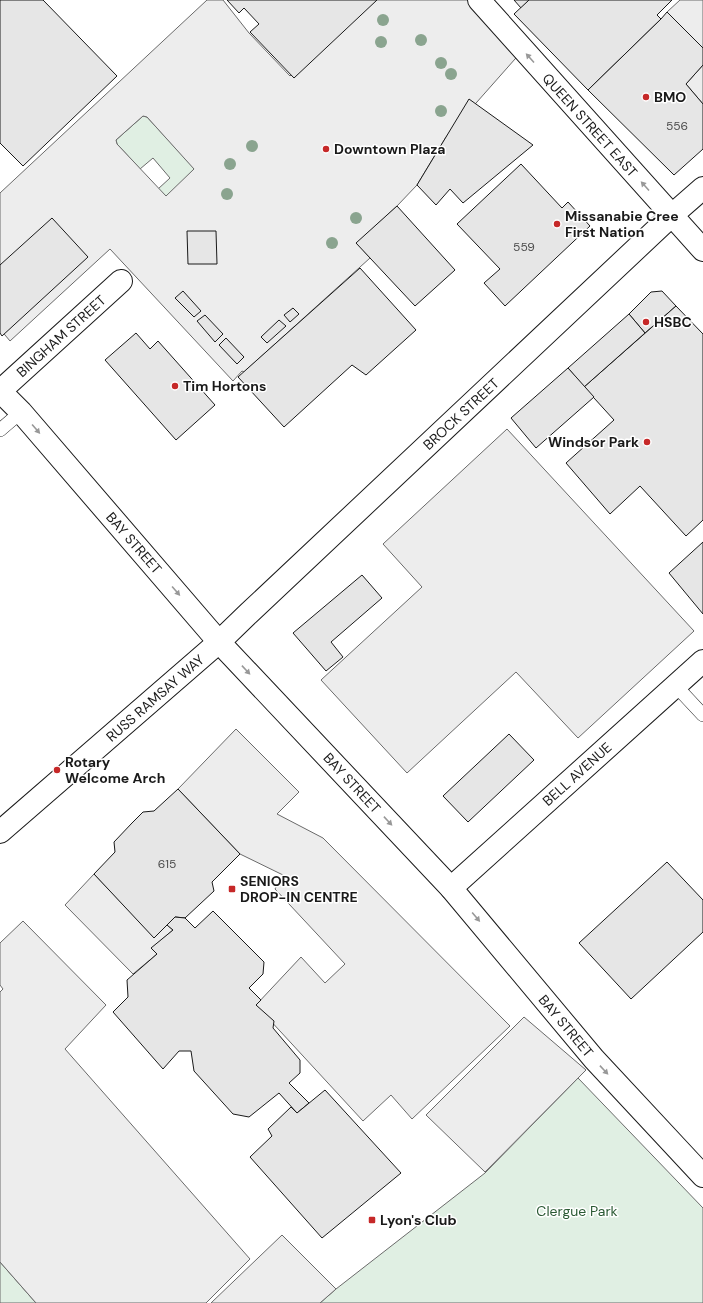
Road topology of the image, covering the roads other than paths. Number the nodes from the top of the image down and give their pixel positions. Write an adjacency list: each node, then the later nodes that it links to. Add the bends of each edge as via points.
1 (478, 0): 3 (street, QUEEN STREET EAST, one-way to 1)
2 (703, 188): 3 (street, BROCK STREET)
3 (671, 216): 4 (street, QUEEN STREET EAST); 9 (street, BROCK STREET)
4 (703, 250)
5 (121, 281): 6 (street, BINGHAM STREET)
6 (0, 391): 7 (street, BAY STREET)
7 (21, 412): 8 (lane); 9 (street, BAY STREET, one-way to 9)
8 (0, 430)
9 (219, 642): 13 (street, RUSS RAMSAY WAY); 14 (street, BAY STREET, one-way to 14)
10 (703, 661): 11 (street, BELL AVENUE)
11 (675, 685): 12 (lane); 14 (street, BELL AVENUE)
12 (703, 715)
13 (0, 832)
14 (451, 888): 15 (street, BAY STREET, one-way to 15, via 594,1059)
15 (703, 1176)

